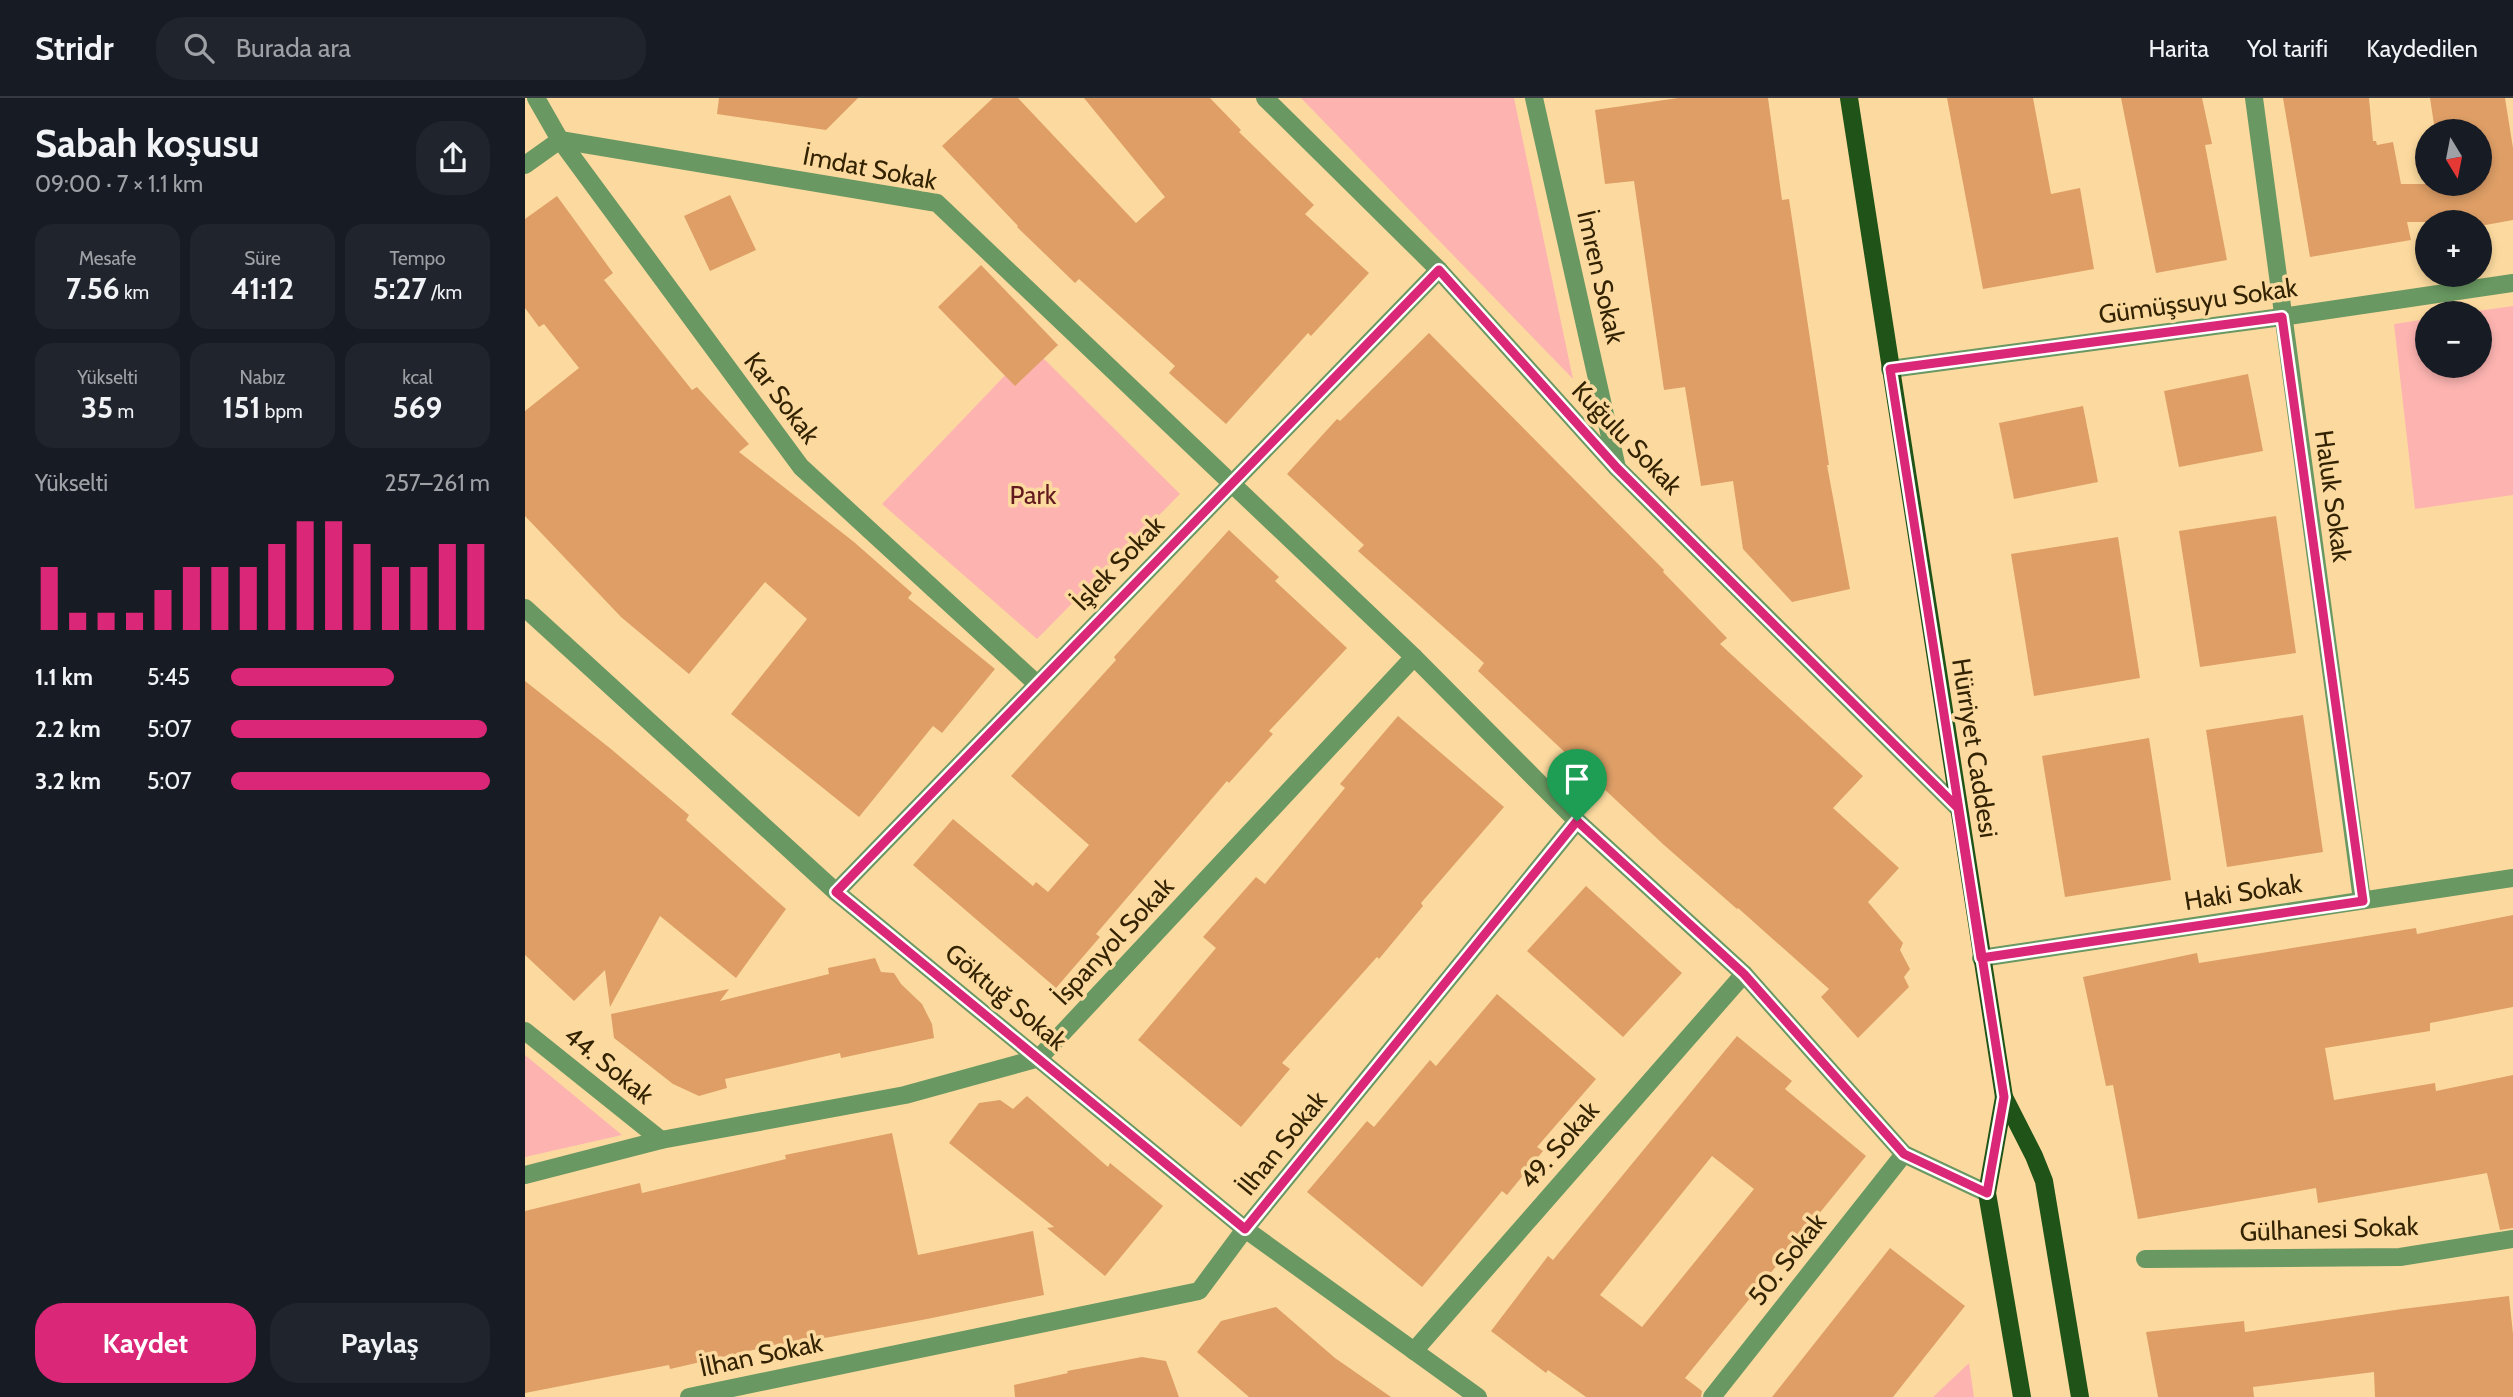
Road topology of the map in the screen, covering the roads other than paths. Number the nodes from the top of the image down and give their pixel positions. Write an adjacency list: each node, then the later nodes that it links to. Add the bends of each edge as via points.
1 (536, 98): 6 (street, Kar Sokak)
2 (1265, 98): 8 (street, Kuğulu Sokak)
3 (1534, 98): 12 (street, İmren Sokak)
4 (1849, 98): 11 (main road, Hürriyet Caddesi)
5 (2254, 98): 10 (street, Haluk Sokak)
6 (560, 140): 7 (street); 13 (street, İmdat Sokak, via 937,203); 16 (street, Kar Sokak, via 801,467)
7 (525, 165)
8 (1439, 270): 12 (street, Kuğulu Sokak); 13 (street, İşlek Sokak)
9 (2513, 283): 10 (street, Gümüşsuyu Sokak)
10 (2282, 317): 11 (street, Gümüşsuyu Sokak); 21 (street, Haluk Sokak)
11 (1890, 369): 17 (main road, Hürriyet Caddesi)
12 (1617, 468): 17 (street, Kuğulu Sokak)
13 (1232, 483): 15 (street, İmdat Sokak); 16 (street, İşlek Sokak)
14 (525, 608): 20 (street, Göktuğ Sokak)
15 (1414, 657): 18 (street, İmdat Sokak); 25 (street, İspanyol Sokak)
16 (1037, 684): 20 (street, İşlek Sokak)
17 (1958, 808): 22 (main road, Hürriyet Caddesi)
18 (1577, 821): 23 (street, İmdat Sokak); 31 (street, İlhan Sokak)
19 (2513, 878): 21 (street, Haki Sokak)
20 (836, 892): 25 (street, Göktuğ Sokak)
21 (2363, 901): 22 (street, Haki Sokak)
22 (1981, 958): 26 (main road, Hürriyet Caddesi)
23 (1744, 974): 28 (street, İmdat Sokak); 34 (street, 49. Sokak)
24 (525, 1031): 27 (street, 44. Sokak)
25 (1039, 1058): 27 (street, via 905,1095); 31 (street, Göktuğ Sokak)
26 (2004, 1097): 30 (main road); 39 (main road, Hürriyet Caddesi, via 2044,1181)
27 (661, 1140): 29 (street)
28 (1904, 1154): 30 (street); 37 (street, 50. Sokak)
29 (525, 1175)
30 (1987, 1193): 38 (main road)
31 (1245, 1229): 34 (street, Göktuğ Sokak); 35 (street, İlhan Sokak, via 1199,1291)
32 (2513, 1239): 33 (street, Gülhanesi Sokak, via 2400,1257)
33 (2145, 1259)
34 (1414, 1351): 36 (street, Göktuğ Sokak)
35 (689, 1397)
36 (1478, 1397)
37 (1712, 1397)
38 (2022, 1397)
39 (2080, 1397)

